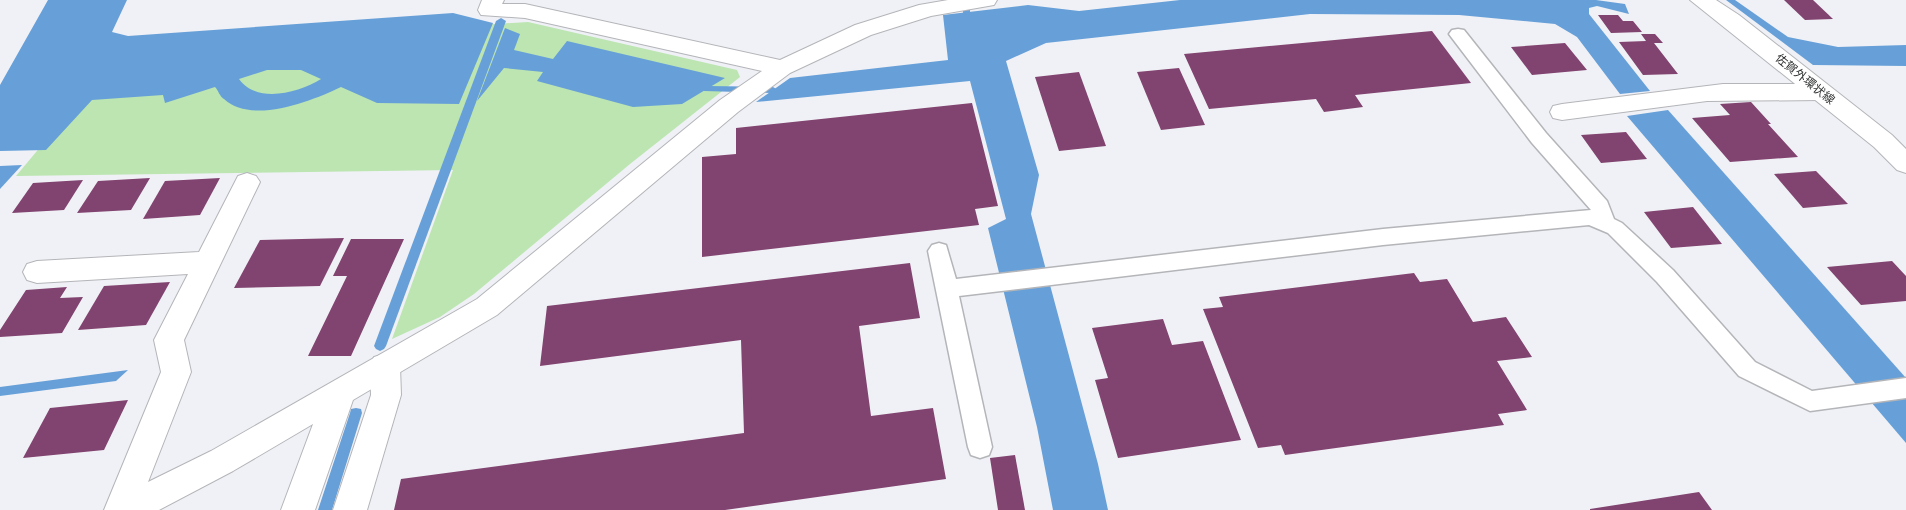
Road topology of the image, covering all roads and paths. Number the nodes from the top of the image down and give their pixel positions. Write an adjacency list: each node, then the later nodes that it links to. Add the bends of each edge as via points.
1 (493, 0): 5 (street, via 489,10 524,11)
2 (986, 0): 5 (street, via 927,10 863,30)
3 (1700, 0): 6 (street, 佐賀外環状線, via 1731,20)
4 (1458, 34): 10 (lane, via 1539,138 1600,206)
5 (776, 73): 15 (street, via 729,106 487,307)
6 (1821, 92): 7 (street, via 1750,90 1691,94); 8 (street, 佐賀外環状線, via 1883,141)
7 (1562, 112)
8 (1906, 164)
9 (247, 182): 12 (street)
10 (1605, 223): 14 (lane, via 1591,217 1552,219); 16 (lane, via 1615,228 1665,276 1747,369 1810,401)
11 (939, 251): 14 (lane)
12 (208, 262): 13 (street); 19 (street, via 170,340 176,372)
13 (37, 272)
14 (947, 289): 18 (lane)
15 (385, 366): 17 (street); 22 (street, via 386,395)
16 (1906, 388)
17 (340, 393): 20 (street, via 222,461); 21 (street)
18 (980, 447)
19 (121, 510)
20 (126, 510)
21 (298, 510)
22 (350, 510)

